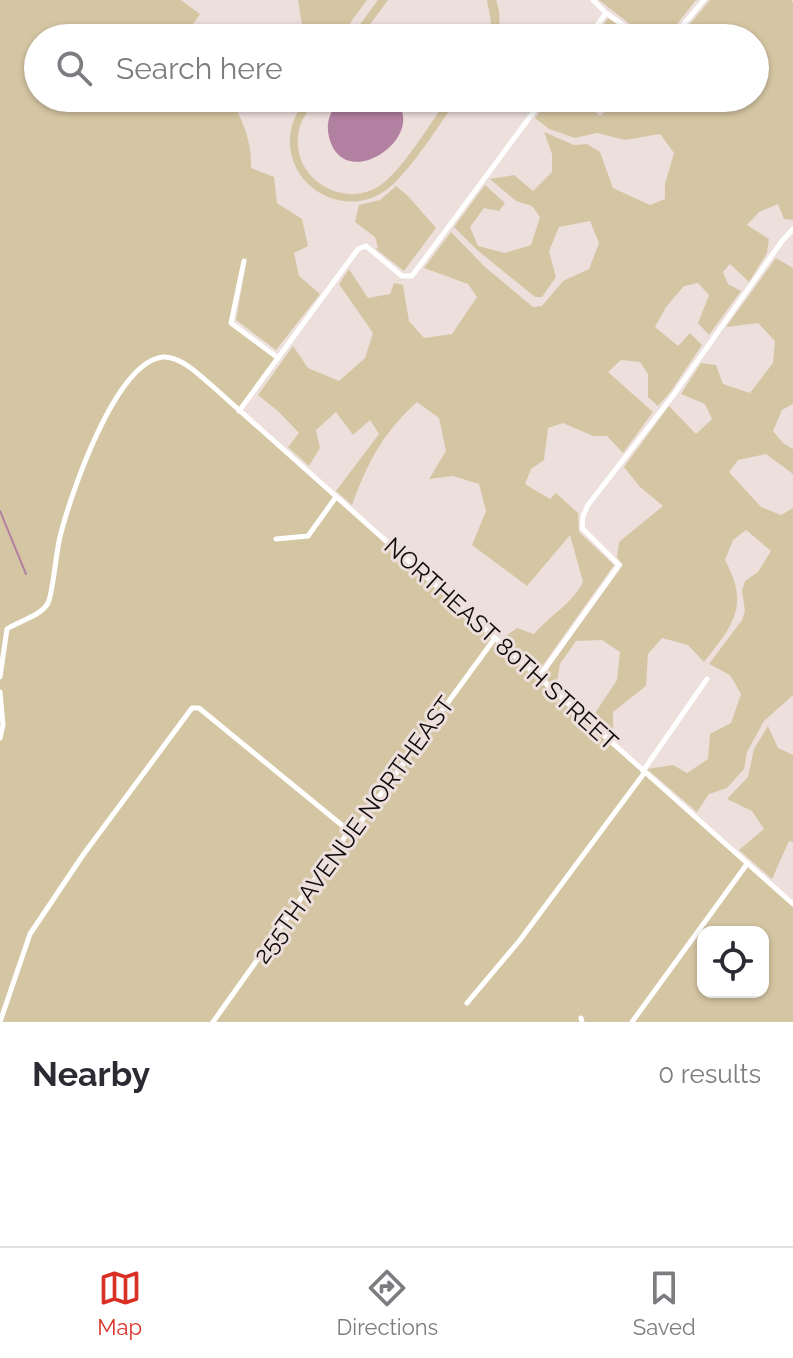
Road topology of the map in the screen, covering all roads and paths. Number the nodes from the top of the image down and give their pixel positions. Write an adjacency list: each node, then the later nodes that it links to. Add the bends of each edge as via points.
1 (593, 0): 3 (street)
2 (704, 0): 6 (street)
3 (606, 13): 4 (street); 5 (street)
4 (598, 24)
5 (622, 24)
6 (684, 24)
7 (534, 112): 10 (street, via 412,276 407,278 366,246 358,249)
8 (793, 229): 16 (street, via 588,505 582,528 619,565)
9 (244, 261): 10 (street, via 231,323)
10 (278, 358): 11 (street)
11 (239, 411): 12 (street, NORTHEAST 80TH STREET); 15 (street, NORTHEAST 80TH STREET, via 210,384 167,357 153,360 124,387 73,489 49,602 7,629)
12 (336, 497): 13 (street, via 308,536); 14 (street, NORTHEAST 80TH STREET)
13 (276, 539)
14 (495, 638): 16 (street, NORTHEAST 80TH STREET); 21 (street, 255TH AVENUE NORTHEAST)
15 (0, 677)
16 (539, 677): 20 (street, NORTHEAST 80TH STREET)
17 (707, 679): 20 (street)
18 (0, 692): 19 (street)
19 (0, 738)
20 (644, 772): 22 (street, NORTHEAST 80TH STREET); 24 (street)
21 (349, 831): 25 (street, via 199,708 192,708 30,934); 26 (street, 255TH AVENUE NORTHEAST)
22 (747, 864): 23 (street, NORTHEAST 80TH STREET); 27 (street)
23 (793, 904)
24 (467, 1003)
25 (0, 1022)
26 (213, 1022)
27 (632, 1022)

